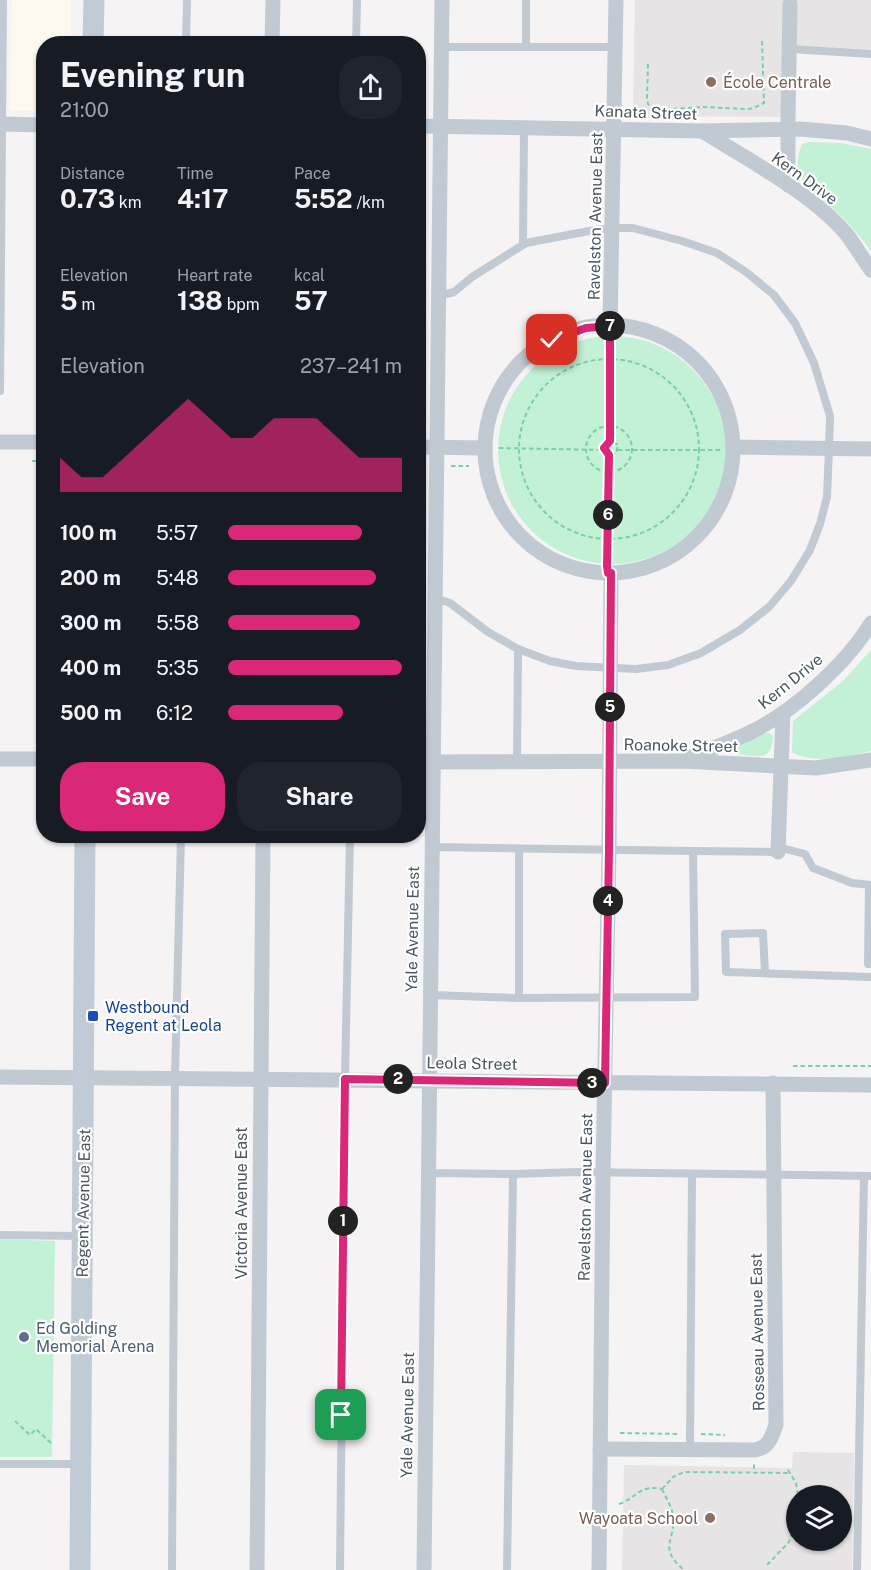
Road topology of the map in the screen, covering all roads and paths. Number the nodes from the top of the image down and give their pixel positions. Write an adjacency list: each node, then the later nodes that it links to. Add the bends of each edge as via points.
1 (3, 0): 21 (lane)
2 (94, 0): 10 (street)
3 (186, 0): 11 (lane)
4 (273, 0): 12 (street)
5 (357, 0): 13 (lane)
6 (442, 0): 15 (street, Yale Avenue East)
7 (525, 0): 16 (lane)
8 (616, 0): 17 (street, Ravelston Avenue East)
9 (790, 4): 18 (street)
10 (93, 36)
11 (186, 36)
12 (272, 36)
13 (356, 36)
14 (762, 40): 20 (path, via 764,103 754,108 652,109 647,98)
15 (441, 47): 16 (lane); 24 (street, Yale Avenue East)
16 (526, 47): 17 (lane)
17 (615, 47): 26 (street, Ravelston Avenue East)
18 (790, 49): 19 (lane); 27 (street)
19 (871, 54)
20 (648, 64)
21 (1, 124): 22 (street); 37 (lane)
22 (36, 124)
23 (426, 126): 24 (street, Kanata Street)
24 (440, 126): 25 (street, Kanata Street); 34 (street, Yale Avenue East)
25 (524, 127): 26 (street, Kanata Street); 32 (lane)
26 (615, 128): 28 (street, Kanata Street); 31 (street, Ravelston Avenue East)
27 (788, 130): 28 (street, Kanata Street); 29 (street, Kanata Street, via 847,133); 30 (street)
28 (702, 131): 30 (street, Kern Drive)
29 (871, 139)
30 (788, 185): 33 (street, Kern Drive, via 847,235)
31 (612, 228): 32 (lane); 35 (street, Ravelston Avenue East); 46 (lane, via 644,231 717,253 774,295 795,324 814,363 830,416)
32 (522, 244): 34 (lane, via 454,292)
33 (871, 270)
34 (438, 297): 43 (street, Yale Avenue East)
35 (610, 326): 36 (path); 44 (street, via 563,334 523,361 495,401); 47 (street, via 654,334 700,365 724,403)
36 (610, 359): 38 (path); 45 (path, via 575,365 546,384 526,413); 53 (path, via 644,366 674,386 693,415)
37 (0, 391)
38 (609, 426): 39 (path); 49 (path, via 591,435); 52 (path, via 628,435)
39 (610, 441): 50 (path); 51 (path, via 616,443)
40 (0, 442): 41 (street)
41 (36, 442)
42 (426, 447): 43 (street)
43 (435, 447): 44 (street); 60 (street, Yale Avenue East)
44 (485, 448): 45 (path); 59 (street, via 493,491 502,511 522,537 548,557 568,566)
45 (519, 448): 49 (path); 58 (path, via 525,483 544,512 573,532)
46 (829, 448): 47 (street); 48 (street); 63 (lane, via 827,497 820,524 810,550 769,607 741,630 701,653 668,665)
47 (733, 449): 53 (path); 59 (street, via 723,497 694,539 670,558 651,566)
48 (871, 449)
49 (586, 450): 50 (path); 57 (path, via 591,464)
50 (604, 450): 54 (path)
51 (618, 450): 52 (path); 54 (path)
52 (632, 450): 53 (path); 57 (path, via 625,466)
53 (699, 450): 58 (path, via 692,485 672,514 642,533)
54 (609, 455): 57 (path)
55 (32, 461): 56 (path)
56 (36, 461)
57 (609, 472): 58 (path)
58 (608, 540): 59 (path)
59 (609, 573): 63 (street, Ravelston Avenue East)
60 (435, 598): 62 (lane, via 450,603 488,632); 65 (street, Yale Avenue East)
61 (871, 623): 64 (street, Kern Drive, via 841,663)
62 (519, 649): 63 (lane, via 550,661); 70 (lane)
63 (609, 668): 71 (street, Ravelston Avenue East)
64 (783, 713): 69 (street, Kern Drive, via 754,731); 73 (street)
65 (426, 746)
66 (0, 759): 67 (street)
67 (36, 759)
68 (871, 760): 73 (street, Roanoke Street, via 816,768)
69 (682, 761): 71 (street, Roanoke Street); 73 (street, Roanoke Street)
70 (517, 762): 71 (street, Roanoke Street); 72 (street, Roanoke Street)
71 (609, 762): 82 (street, Ravelston Avenue East)
72 (426, 763)
73 (780, 767): 81 (street)
74 (426, 775): 79 (street, Yale Avenue East)
75 (85, 843): 94 (street, Regent Avenue East)
76 (182, 843): 95 (lane)
77 (263, 843): 96 (street, Victoria Avenue East)
78 (350, 843): 97 (lane)
79 (432, 847): 80 (lane); 88 (street, Yale Avenue East)
80 (519, 849): 82 (lane); 90 (lane)
81 (778, 849): 83 (lane); 84 (lane, via 805,854 813,868 852,883)
82 (609, 850): 83 (lane); 89 (street, Ravelston Avenue East)
83 (693, 851): 89 (lane, via 695,997)
84 (870, 885): 85 (lane)
85 (871, 964)
86 (765, 974): 86 (lane, via 726,972 725,934 763,933); 87 (lane)
87 (871, 977)
88 (430, 995): 90 (lane); 98 (street, Yale Avenue East)
89 (607, 997): 90 (lane); 99 (street, Ravelston Avenue East)
90 (519, 998)
91 (793, 1066): 92 (path)
92 (871, 1066)
93 (0, 1077): 94 (street, Leola Street)
94 (84, 1078): 95 (street, Leola Street); 109 (street, Regent Avenue East)
95 (175, 1078): 96 (street, Leola Street); 124 (lane)
96 (260, 1078): 97 (street, Leola Street); 125 (street, Victoria Avenue East)
97 (345, 1079): 98 (street, Leola Street); 126 (lane)
98 (429, 1081): 99 (street, Leola Street); 102 (street, Yale Avenue East)
99 (605, 1083): 100 (street, Leola Street); 103 (street, Ravelston Avenue East)
100 (773, 1083): 101 (street, Leola Street); 106 (street, Rosseau Avenue East)
101 (871, 1085)
102 (428, 1173): 104 (lane); 127 (street, Yale Avenue East)
103 (603, 1173): 104 (lane); 105 (lane); 112 (street, Ravelston Avenue East)
104 (513, 1174): 128 (lane)
105 (692, 1174): 106 (lane); 113 (lane)
106 (773, 1175): 107 (lane); 113 (street, Rosseau Avenue East, via 776,1425 769,1444 762,1449)
107 (868, 1176): 131 (lane)
108 (0, 1235): 109 (lane)
109 (82, 1236): 115 (street, Regent Avenue East)
110 (15, 1421): 111 (path, via 30,1435 36,1429)
111 (53, 1445)
112 (600, 1449): 113 (street, Rosseau Avenue East); 129 (street, Ravelston Avenue East)
113 (690, 1450)
114 (0, 1464): 115 (lane)
115 (81, 1464): 123 (street, Regent Avenue East)
116 (788, 1470): 117 (path)
117 (790, 1473): 118 (path); 119 (path, via 684,1472)
118 (795, 1485)
119 (662, 1489): 120 (path, via 642,1490); 130 (path, via 674,1518 669,1539 671,1553)
120 (619, 1504)
121 (786, 1545): 122 (path)
122 (767, 1565)
123 (80, 1570)
124 (172, 1570)
125 (257, 1570)
126 (340, 1570)
127 (424, 1570)
128 (507, 1570)
129 (599, 1570)
130 (684, 1570)
131 (857, 1570)

